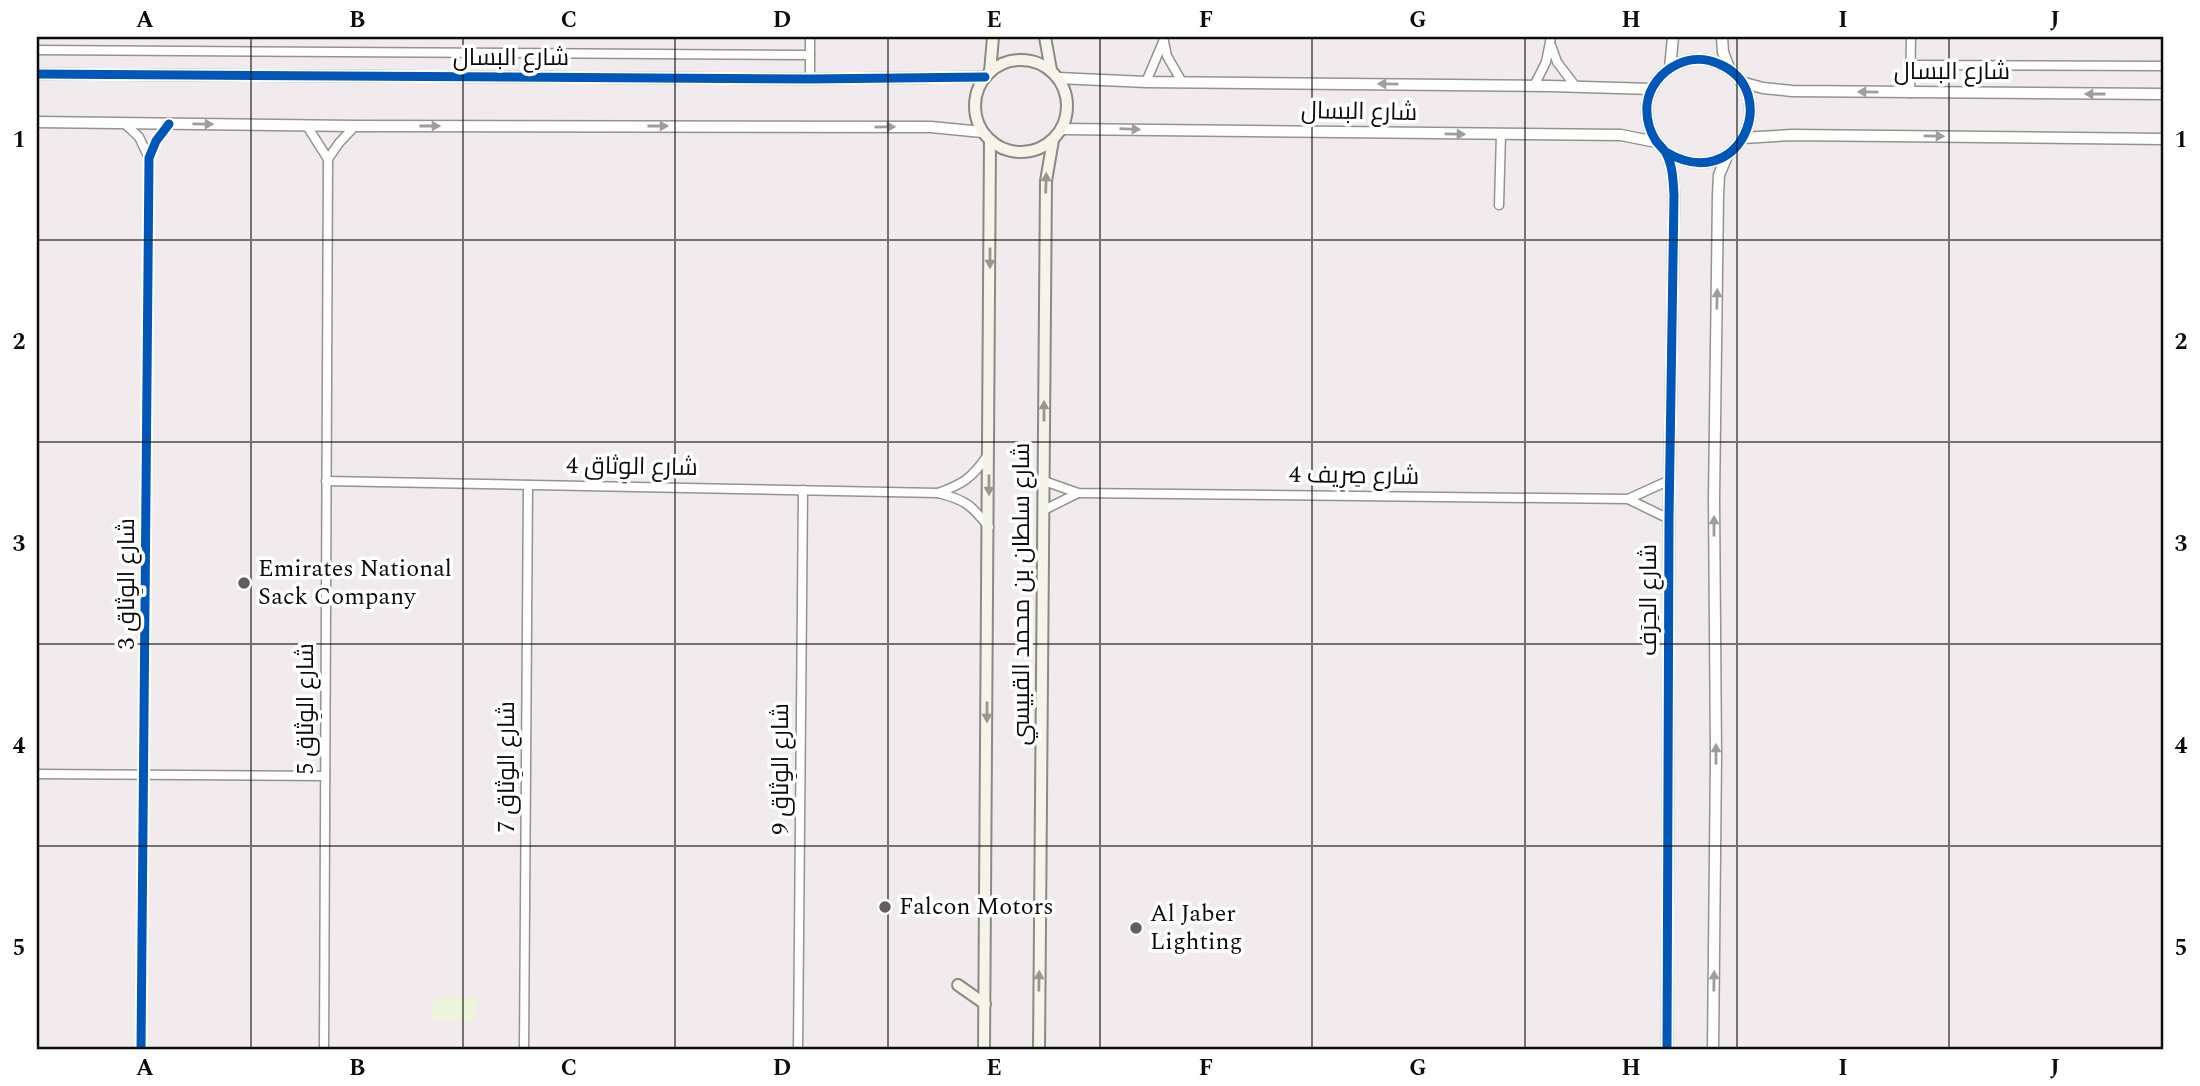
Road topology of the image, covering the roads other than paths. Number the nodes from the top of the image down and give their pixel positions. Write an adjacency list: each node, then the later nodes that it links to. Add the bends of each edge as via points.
1 (810, 37): 10 (street)
2 (993, 37): 16 (main road)
3 (1045, 37): 17 (main road)
4 (1673, 37): 13 (street)
5 (1722, 37): 14 (street)
6 (1911, 37): 11 (street)
7 (1163, 39): 19 (street); 20 (street)
8 (1551, 41): 22 (street); 23 (street, via 1557,62)
9 (37, 50): 10 (street)
10 (810, 55): 18 (street)
11 (1910, 65): 12 (street); 25 (street)
12 (2163, 66)
13 (1671, 68): 14 (street, via 1700,60); 24 (street)
14 (1729, 68): 21 (street)
15 (37, 74): 18 (street, شارع البسال)
16 (987, 74): 17 (main road, via 1018,59 1031,60); 18 (street, شارع البسال); 34 (main road, via 976,94 975,107)
17 (1055, 74): 19 (street, شارع البسال); 32 (main road, via 1067,101)
18 (810, 79)
19 (1146, 82): 20 (street, شارع البسال)
20 (1182, 82): 22 (street, شارع البسال, one-way to 20)
21 (1741, 82): 25 (street, شارع البسال, one-way to 21, via 1792,91); 35 (street, via 1750,104)
22 (1534, 86): 23 (street, شارع البسال)
23 (1576, 87): 24 (street, شارع البسال)
24 (1651, 89): 38 (street, via 1647,116)
25 (1910, 93): 26 (street, شارع البسال, one-way to 25)
26 (2163, 94)
27 (37, 122): 28 (street)
28 (124, 123): 29 (street); 41 (street)
29 (169, 124): 30 (street, one-way to 30); 41 (street, شارع الوِثاق 3)
30 (307, 126): 31 (street); 42 (street)
31 (355, 126): 34 (street, one-way to 34, via 931,127); 42 (street)
32 (1061, 129): 33 (street, شارع البسال, one-way to 33); 37 (main road)
33 (1501, 134): 38 (street, شارع البسال, via 1621,135); 43 (street)
34 (986, 136): 37 (main road, via 1004,149 1021,152); 44 (main road, شارع سلطان بن محمد القبيسي, one-way to 44)
35 (1743, 138): 36 (street, one-way to 36); 40 (street)
36 (2163, 139)
37 (1053, 140): 47 (main road, شارع سلطان بن محمد القبيسي, one-way to 37, via 1046,181)
38 (1656, 142): 39 (street)
39 (1666, 152): 40 (street, via 1696,164); 45 (street, شارع الحِرَف, via 1674,195)
40 (1727, 156): 68 (street, one-way to 40, via 1718,195 1719,175)
41 (149, 158): 57 (street, شارع الوِثاق 3)
42 (328, 159): 46 (street, شارع الوِثاق 5)
43 (1500, 205)
44 (989, 454): 50 (street, شارع الوِثاق 4, via 963,484); 55 (main road, شارع سلطان بن محمد القبيسي, one-way to 55)
45 (1670, 480): 52 (street, شارع صِرِيف 4); 54 (street, شارع الحِرَف)
46 (326, 481): 48 (street, شارع الوِثاق 4); 58 (street, شارع الوِثاق 5)
47 (1044, 481): 51 (street, شارع صِرِيف 4); 53 (main road, شارع سلطان بن محمد القبيسي)
48 (528, 485): 49 (street, شارع الوِثاق 4); 65 (street, شارع الوِثاق 7)
49 (803, 489): 50 (street, شارع الوِثاق 4); 66 (street, شارع الوِثاق 9)
50 (938, 493): 55 (street, شارع الوِثاق 4, via 962,499)
51 (1078, 493): 52 (street, شارع صِرِيف 4); 53 (street, شارع صِرِيف 4)
52 (1628, 499): 54 (street, شارع صِرِيف 4)
53 (1044, 510): 62 (main road, شارع سلطان بن محمد القبيسي, one-way to 53)
54 (1669, 519): 67 (street, شارع الحِرَف)
55 (989, 527): 60 (main road, شارع سلطان بن محمد القبيسي, one-way to 60)
56 (37, 774): 57 (street)
57 (145, 774): 58 (street); 63 (street, شارع الوِثاق 3)
58 (325, 776): 64 (street, شارع الوِثاق 5)
59 (958, 985): 60 (main road)
60 (985, 1004): 61 (main road, شارع سلطان بن محمد القبيسي)
61 (982, 1047)
62 (1040, 1048)
63 (141, 1049)
64 (324, 1049)
65 (524, 1049)
66 (798, 1049)
67 (1667, 1049)
68 (1713, 1049)

